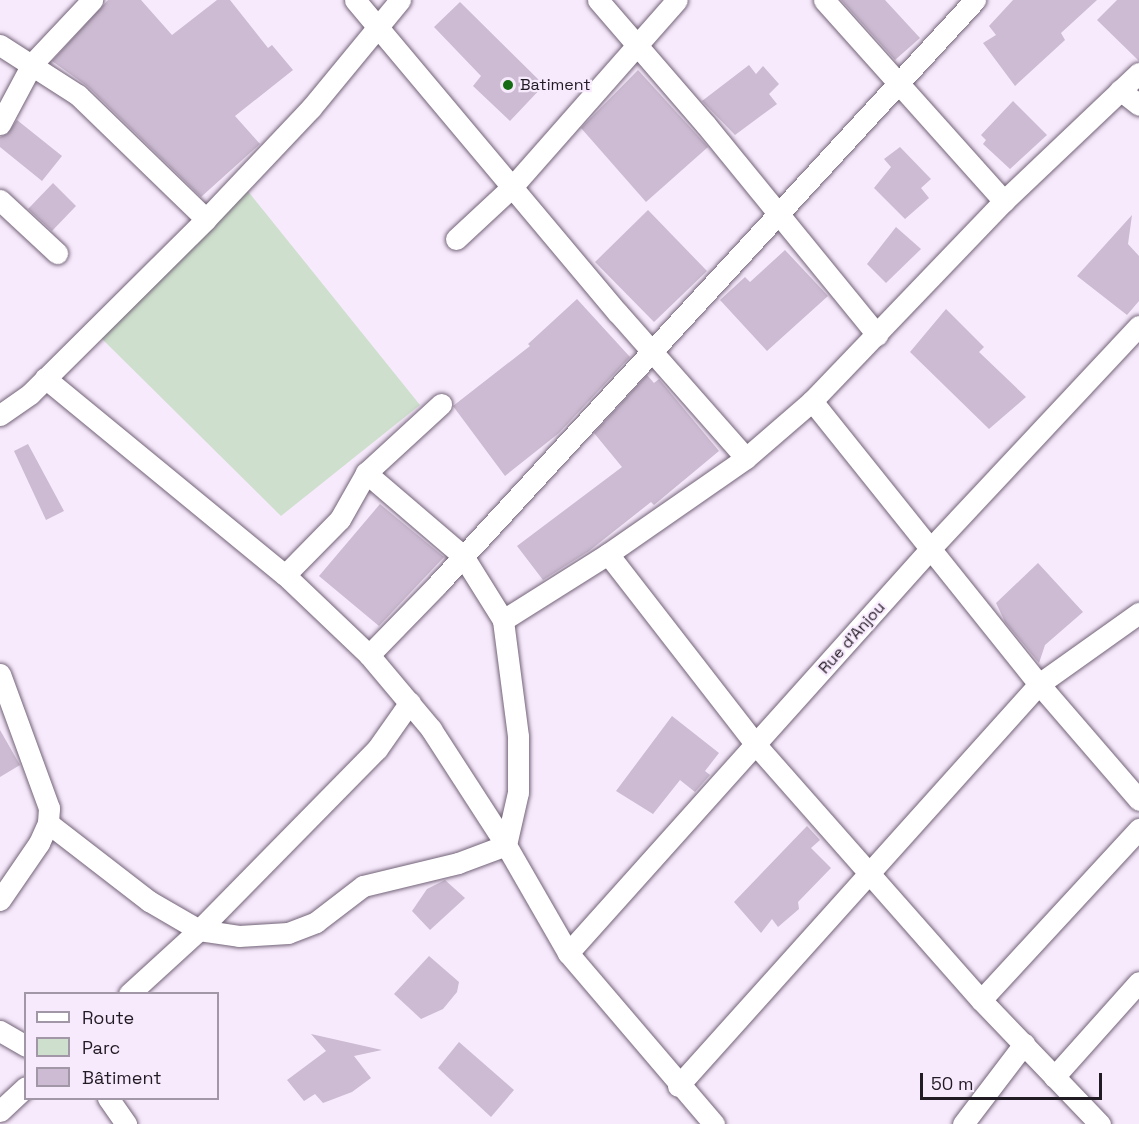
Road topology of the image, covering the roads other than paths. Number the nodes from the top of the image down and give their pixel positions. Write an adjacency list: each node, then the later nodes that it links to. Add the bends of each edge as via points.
1 (92, 0): 11 (street)
2 (355, 0): 8 (street)
3 (400, 0): 8 (street)
4 (598, 0): 10 (street)
5 (677, 0): 10 (street)
6 (824, 0): 13 (street)
7 (975, 0): 13 (street)
8 (376, 28): 17 (street); 21 (street, via 311,108)
9 (0, 45): 11 (street)
10 (638, 45): 17 (street); 20 (street)
11 (32, 64): 16 (street); 21 (street, via 78,95)
12 (1139, 73): 14 (street)
13 (900, 83): 19 (street); 20 (street)
14 (1120, 90): 15 (street); 19 (street)
15 (1139, 105)
16 (0, 124)
17 (512, 187): 22 (street); 26 (street)
18 (0, 200): 23 (street)
19 (1004, 201): 25 (street)
20 (776, 213): 25 (street); 26 (street)
21 (206, 219): 27 (street)
22 (456, 239)
23 (57, 253)
24 (1139, 326): 33 (street, Rue d’Anjou)
25 (877, 335): 28 (street)
26 (652, 352): 31 (street); 35 (street)
27 (45, 378): 30 (street); 36 (street)
28 (812, 401): 31 (street); 33 (street)
29 (441, 404): 32 (street)
30 (0, 416)
31 (746, 458): 34 (street)
32 (366, 473): 35 (street); 36 (street, via 340,519)
33 (932, 548): 41 (street); 43 (street, Rue d’Anjou)
34 (608, 554): 38 (street); 43 (street)
35 (463, 556): 38 (street); 39 (street)
36 (285, 575): 39 (street)
37 (1139, 613): 41 (street)
38 (503, 620): 47 (street, via 518,736 518,792)
39 (369, 654): 42 (street)
40 (0, 674): 45 (street, via 46,796)
41 (1039, 684): 44 (street); 48 (street)
42 (410, 702): 47 (street); 50 (street, via 377,749)
43 (756, 745): 48 (street); 51 (street, Rue d’Anjou)
44 (1139, 800)
45 (48, 823): 49 (street); 50 (street, via 149,901)
46 (1139, 829): 54 (street)
47 (506, 845): 50 (street, via 458,863 363,886 316,922 288,933 239,936); 51 (street)
48 (869, 875): 54 (street); 59 (street)
49 (0, 900)
50 (199, 930): 53 (street)
51 (568, 953): 59 (street)
52 (1139, 982): 58 (street)
53 (130, 992)
54 (981, 1000): 56 (street)
55 (0, 1031): 57 (street)
56 (1024, 1044): 58 (street); 65 (street)
57 (24, 1045)
58 (1054, 1077): 66 (street)
59 (678, 1086): 64 (street)
60 (24, 1089): 62 (street)
61 (109, 1100): 63 (street)
62 (0, 1111)
63 (126, 1124)
64 (714, 1124)
65 (963, 1124)
66 (1100, 1124)

